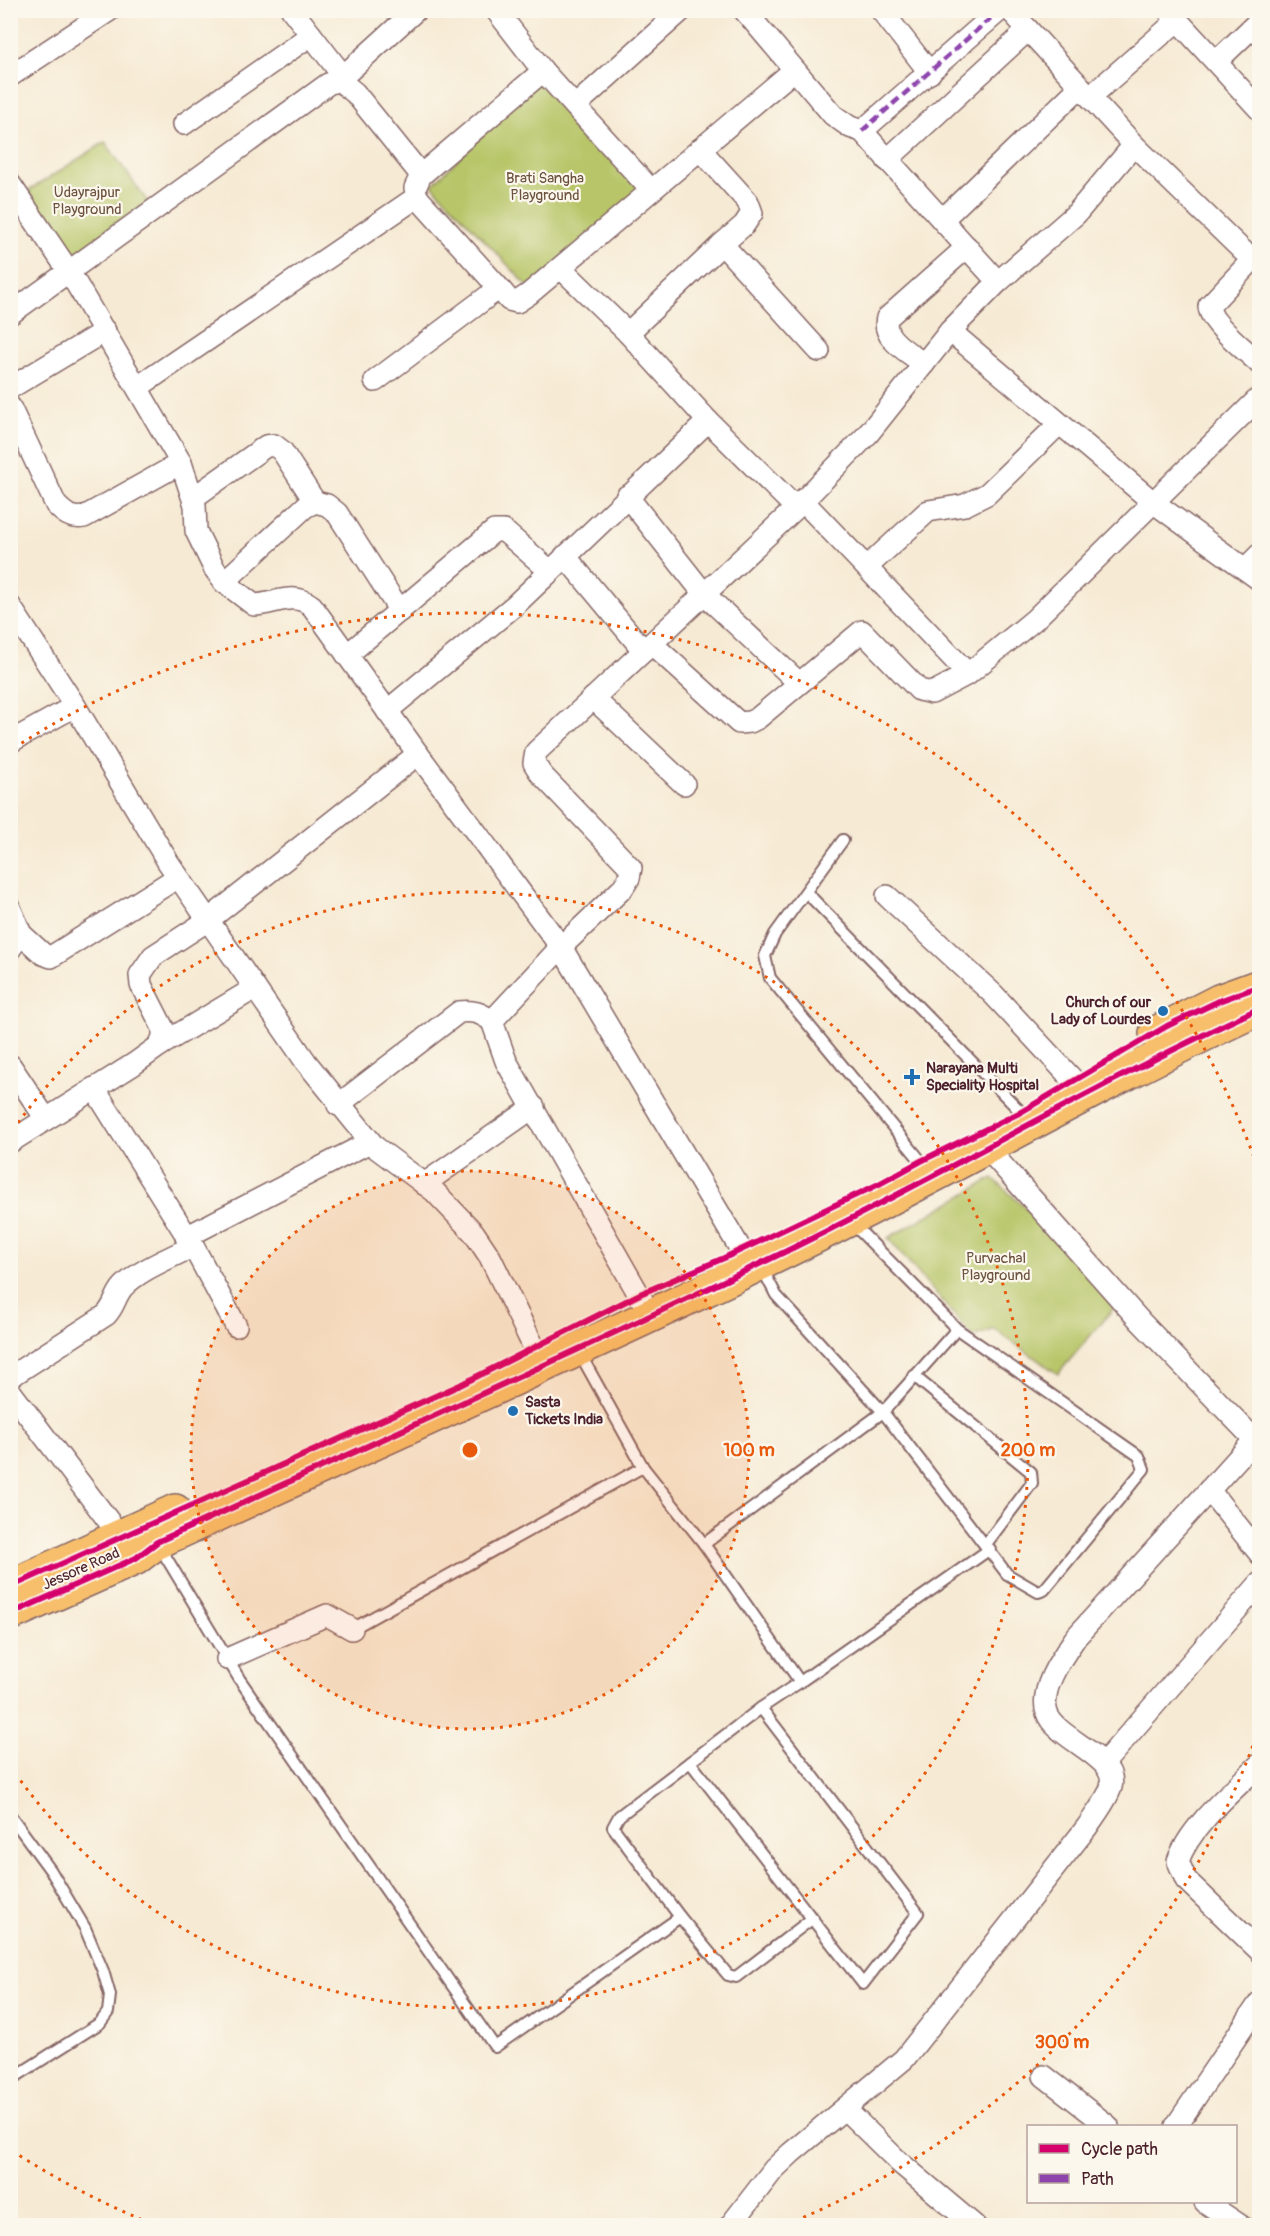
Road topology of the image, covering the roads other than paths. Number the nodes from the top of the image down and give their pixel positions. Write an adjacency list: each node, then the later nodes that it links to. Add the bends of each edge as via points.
1 (292, 10): 13 (street)
2 (496, 10): 15 (street)
3 (744, 10): 16 (street)
4 (881, 10): 17 (street)
5 (1000, 10): 17 (street)
6 (1010, 10): 12 (street)
7 (677, 12): 21 (street)
8 (103, 13): 18 (street)
9 (407, 13): 19 (street)
10 (1173, 15): 14 (street); 20 (street)
11 (1260, 20): 14 (street)
12 (1028, 30): 20 (street); 27 (street)
13 (311, 34): 19 (street); 23 (street)
14 (1217, 61): 22 (street)
15 (543, 71): 21 (street); 28 (street)
16 (793, 71): 24 (street, via 833,115); 26 (street)
17 (930, 73): 24 (street)
18 (10, 76)
19 (341, 78): 28 (street); 37 (street)
20 (1085, 92): 25 (street); 32 (street)
21 (575, 106): 29 (street)
22 (1260, 110)
23 (184, 124)
24 (862, 131): 27 (street)
25 (1134, 145): 35 (street, via 1243,251); 38 (street, via 1069,220)
26 (700, 149): 29 (street); 33 (street, via 748,202 752,213)
27 (887, 160): 32 (street)
28 (421, 175): 31 (street, via 415,188)
29 (651, 190): 36 (street)
30 (13, 196): 37 (street)
31 (417, 197): 39 (street); 48 (street)
32 (942, 220): 34 (street)
33 (722, 244): 43 (street); 44 (street)
34 (967, 247): 38 (street); 45 (street, via 887,318 888,336)
35 (1257, 257): 46 (street, via 1209,306 1209,311 1214,321)
36 (561, 268): 39 (street, via 517,302 509,300); 43 (street)
37 (70, 273): 40 (street); 41 (street)
38 (998, 282): 42 (street)
39 (499, 288): 47 (street)
40 (10, 314)
41 (105, 331): 48 (street); 49 (street)
42 (950, 331): 45 (street); 53 (street)
43 (628, 333): 52 (street)
44 (819, 351)
45 (924, 364): 59 (street, via 868,434)
46 (1260, 364)
47 (375, 381)
48 (138, 387): 54 (street)
49 (10, 388)
50 (1260, 397): 58 (street)
51 (10, 407): 54 (street, via 56,506 76,518 84,518)
52 (708, 421): 55 (street); 59 (street)
53 (1059, 424): 58 (street); 61 (street, via 987,494 965,505 928,511)
54 (181, 463): 56 (street)
55 (627, 496): 60 (street); 64 (street)
56 (193, 498): 57 (street, via 266,446 274,445); 63 (street, via 196,531)
57 (315, 502): 63 (street); 66 (street, via 337,513)
58 (1153, 502): 62 (street); 69 (street, via 1034,620)
59 (799, 504): 61 (street); 64 (street)
60 (558, 563): 66 (street, via 504,531 494,531); 67 (street); 73 (street, via 498,619)
61 (867, 567): 69 (street)
62 (1255, 567)
63 (224, 582): 68 (street, via 254,605 302,598 312,606)
64 (705, 595): 67 (street); 70 (street)
65 (10, 606): 72 (street)
66 (400, 611): 68 (street)
67 (648, 648): 70 (street, via 739,723 758,718); 71 (street)
68 (346, 655): 73 (street)
69 (968, 674): 70 (street, via 932,693 919,690 862,631)
70 (799, 682)
71 (593, 698): 76 (street); 84 (street, via 537,752 534,763 631,868 630,878)
72 (75, 706): 74 (street); 78 (street)
73 (387, 711): 75 (street)
74 (10, 742)
75 (418, 754): 82 (street); 84 (street)
76 (684, 784)
77 (843, 840): 79 (lane)
78 (178, 877): 82 (street); 83 (street, via 51,957)
79 (806, 892): 95 (lane); 100 (lane, via 775,934 765,956 770,978)
80 (887, 896): 91 (street, via 993,994)
81 (10, 908): 83 (street)
82 (207, 921): 86 (street); 89 (street, via 153,956 140,975 141,985 163,1028)
83 (16, 941)
84 (561, 947): 88 (street); 104 (street)
85 (1260, 986): 91 (highway, via 1167,1026)
86 (255, 988): 89 (street); 93 (street)
87 (1260, 1008): 99 (highway, Jessore Road, via 1182,1044)
88 (492, 1021): 93 (street, via 471,1010 459,1012); 94 (street, via 506,1061)
89 (159, 1046): 92 (street)
90 (10, 1065): 96 (street)
91 (1075, 1082): 95 (highway)
92 (94, 1088): 96 (street); 103 (street)
93 (338, 1105): 98 (street)
94 (534, 1107): 101 (street); 105 (street)
95 (1021, 1112): 100 (highway)
96 (46, 1119): 97 (street)
97 (10, 1142)
98 (370, 1142): 101 (street); 103 (street)
99 (986, 1147): 100 (highway, Jessore Road); 114 (street, via 1141,1322)
100 (927, 1169): 102 (highway, Jessore Road); 104 (highway, via 879,1184)
101 (424, 1184): 109 (street, via 457,1214 485,1249)
102 (849, 1219): 104 (highway, Jessore Road); 107 (lane)
103 (189, 1241): 106 (street); 111 (street, via 121,1289 106,1315)
104 (750, 1257): 105 (highway, Jessore Road); 113 (lane, via 776,1295)
105 (645, 1304): 108 (highway, Jessore Road); 109 (highway)
106 (236, 1326)
107 (957, 1329): 110 (lane); 120 (lane, via 1139,1456 1144,1469 1044,1590 1038,1592 1007,1574)
108 (577, 1349): 109 (highway, Jessore Road); 115 (lane)
109 (538, 1355): 117 (highway, via 460,1385); 118 (highway, Jessore Road)
110 (914, 1376): 113 (lane); 120 (lane, via 1031,1472 1032,1483)
111 (10, 1377)
112 (10, 1391): 117 (street)
113 (883, 1412): 119 (lane); 120 (lane)
114 (1257, 1437): 116 (street)
115 (643, 1467): 119 (lane); 125 (lane)
116 (1209, 1490): 121 (street); 130 (street, via 1076,1637 1058,1664 1047,1694 1047,1713 1058,1728)
117 (120, 1536): 123 (highway)
118 (157, 1542): 124 (highway, Jessore Road, via 136,1558); 126 (lane)
119 (704, 1544): 127 (lane)
120 (988, 1546): 127 (lane)
121 (1260, 1554)
122 (1260, 1583): 130 (street)
123 (10, 1587)
124 (10, 1614)
125 (352, 1629): 126 (street, via 327,1615)
126 (227, 1659): 133 (lane, via 495,2047)
127 (800, 1682): 128 (lane)
128 (761, 1708): 129 (lane); 134 (lane, via 918,1913 863,1984)
129 (690, 1762): 133 (lane, via 619,1816 613,1827); 134 (lane)
130 (1104, 1763): 139 (street, via 1111,1786 1087,1827 904,2059)
131 (1260, 1764): 135 (street, via 1182,1847 1178,1861 1186,1880)
132 (10, 1815): 138 (lane, via 70,1900 110,1995 108,2012 100,2023)
133 (680, 1917): 134 (lane, via 728,1975 736,1977)
134 (813, 1918)
135 (1260, 1951)
136 (1260, 2002): 141 (street)
137 (1044, 2076): 140 (street)
138 (10, 2080)
139 (845, 2109): 143 (street, via 774,2169); 144 (street, via 899,2162)
140 (1105, 2125)
141 (1177, 2125)
142 (1206, 2203): 145 (street)
143 (730, 2226)
144 (975, 2226)
145 (1240, 2226)

